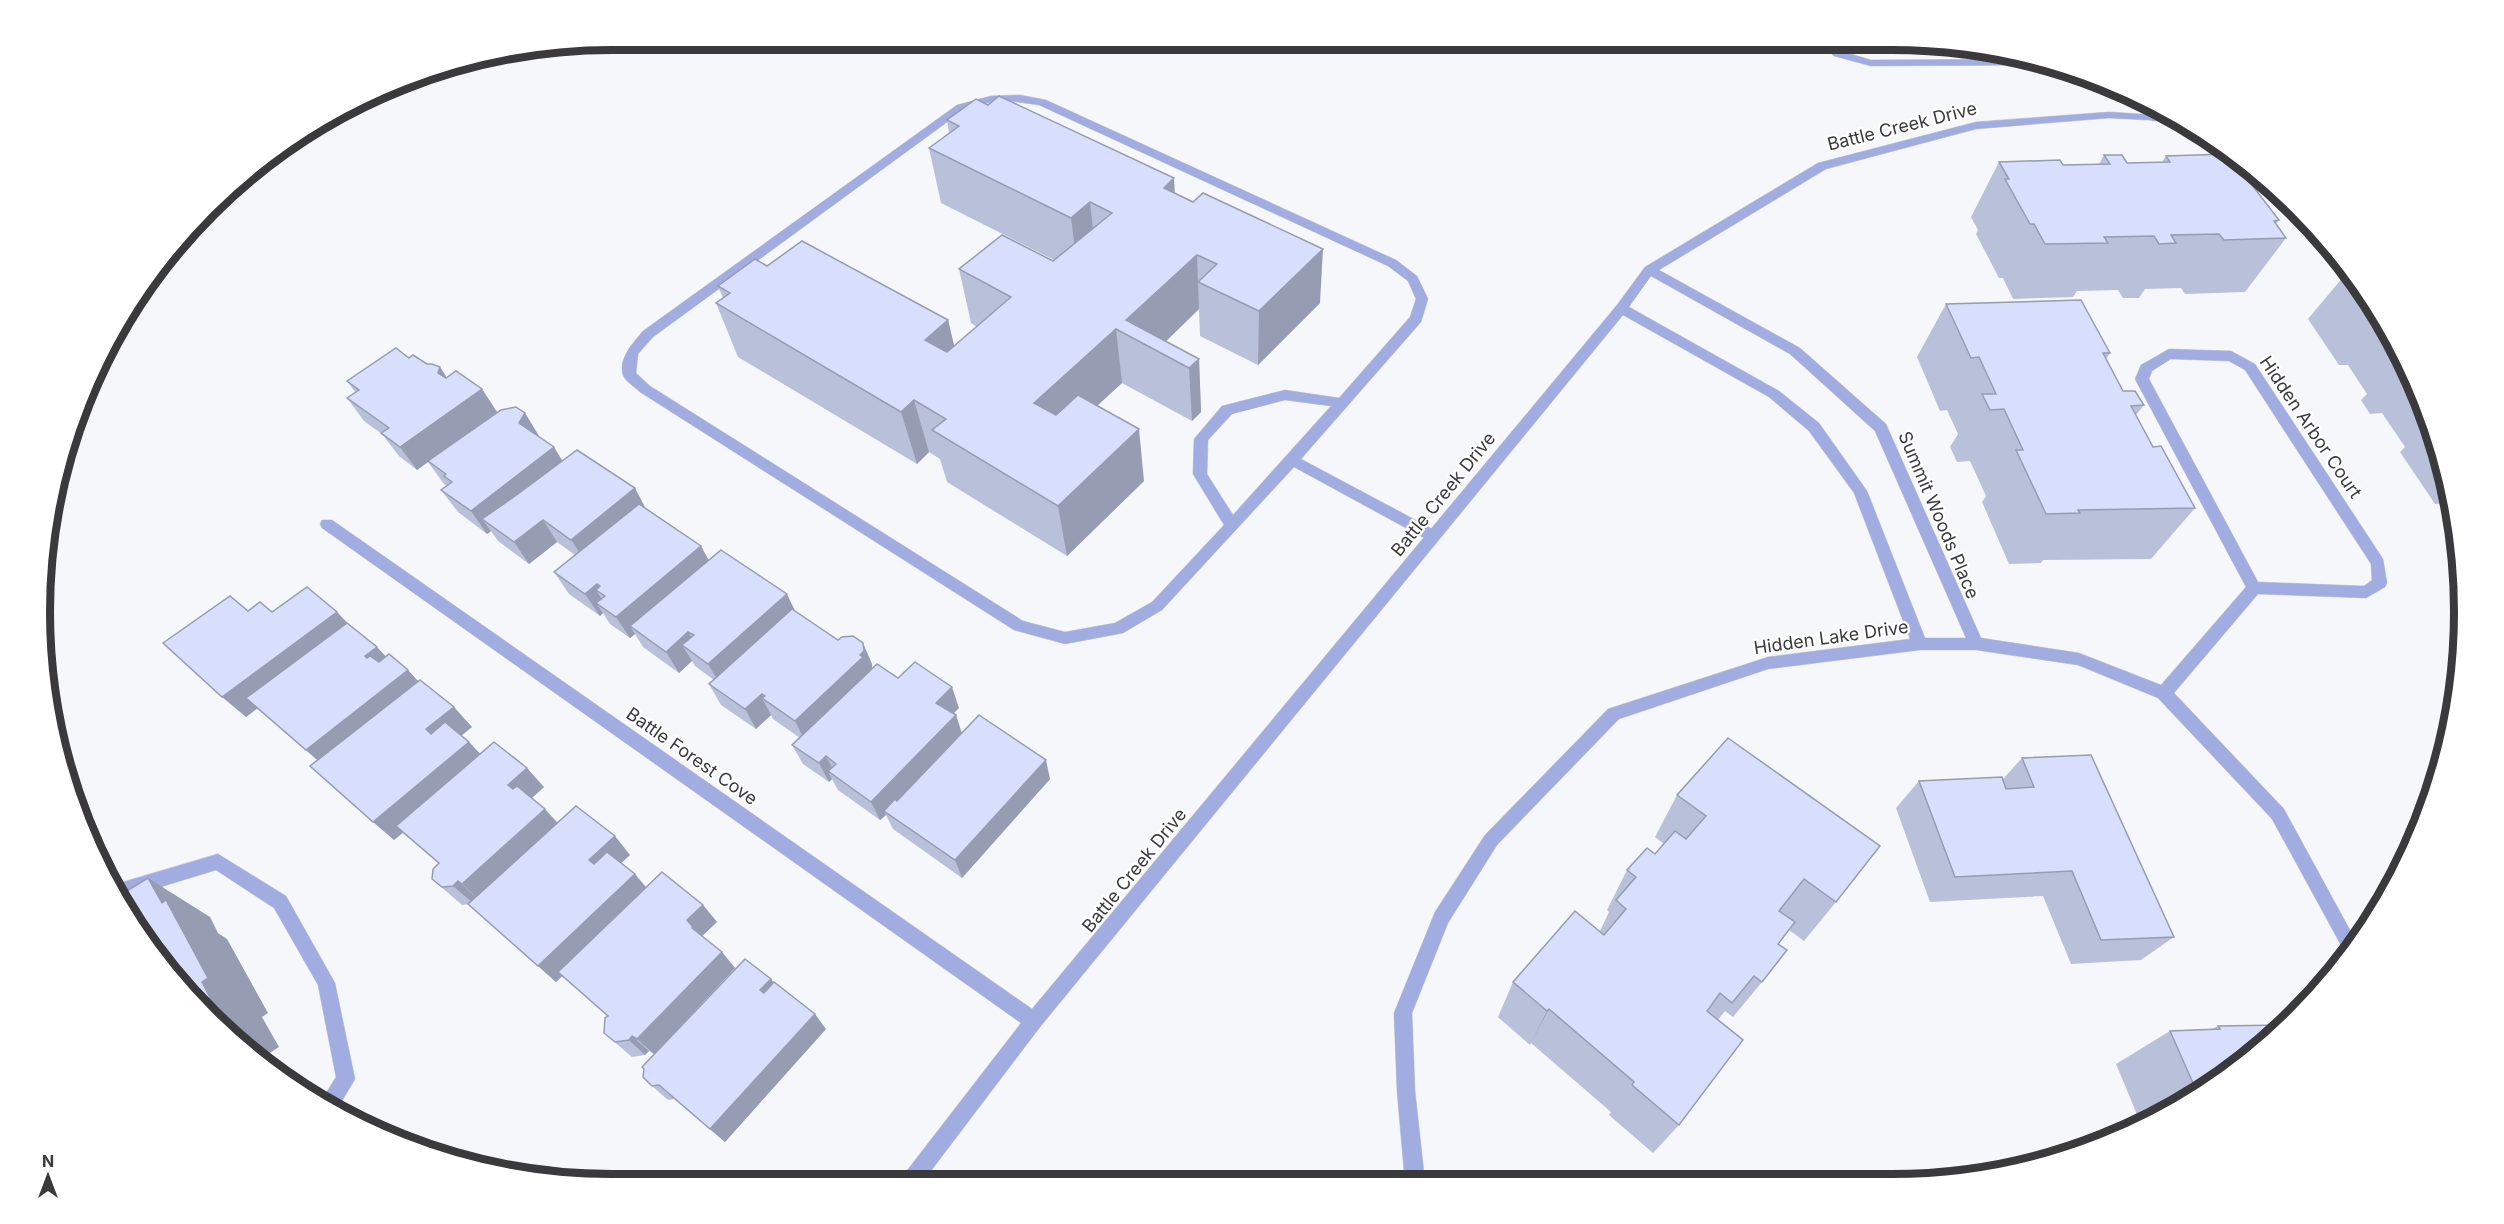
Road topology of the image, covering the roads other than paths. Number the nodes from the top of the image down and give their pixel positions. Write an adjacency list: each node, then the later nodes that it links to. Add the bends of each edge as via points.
1 (1830, 49): 2 (street, via 1846,59 1871,63)
2 (2011, 62)
3 (2155, 115): 4 (street)
4 (2156, 118): 5 (street, Battle Creek Drive); 6 (street, Battle Creek Drive, via 2109,115 1976,126 1822,166)
5 (2160, 118)
6 (1649, 270): 7 (street, Battle Creek Drive); 15 (street, Summit Woods Place, via 1795,351 1881,428)
7 (1621, 308): 12 (street, Battle Creek Drive); 14 (street, via 1774,394 1814,426 1860,491)
8 (1342, 402): 9 (street); 11 (street, via 1285,395 1227,410 1201,439 1200,474); 11 (street, via 1416,320 1422,299 1413,279 1392,263 1042,102 1014,97 985,99 961,107 648,334 632,353 629,374 645,389 1019,626 1065,638 1118,629 1157,606)
9 (1292, 460): 11 (street); 12 (street)
10 (327, 524): 19 (street, Battle Forest Cove)
11 (1232, 526)
12 (1433, 536): 19 (street, Battle Creek Drive)
13 (2254, 588): 13 (street, Hidden Arbor Court, via 2142,379 2146,368 2169,354 2231,356 2250,367 2378,563 2380,583 2366,592); 16 (street)
14 (1920, 644): 15 (street, Hidden Lake Drive); 22 (street, Hidden Lake Drive, via 1768,663 1614,714 1491,840 1441,918 1403,1013)
15 (1976, 644): 16 (street, Hidden Lake Drive, via 2079,659)
16 (2164, 693): 18 (street, Hidden Lake Drive, via 2278,814)
17 (123, 890): 20 (street, via 218,862 280,902 326,983 346,1079)
18 (2347, 942)
19 (1034, 1021): 21 (street, Battle Creek Drive)
20 (333, 1100)
21 (917, 1174)
22 (1414, 1174)

